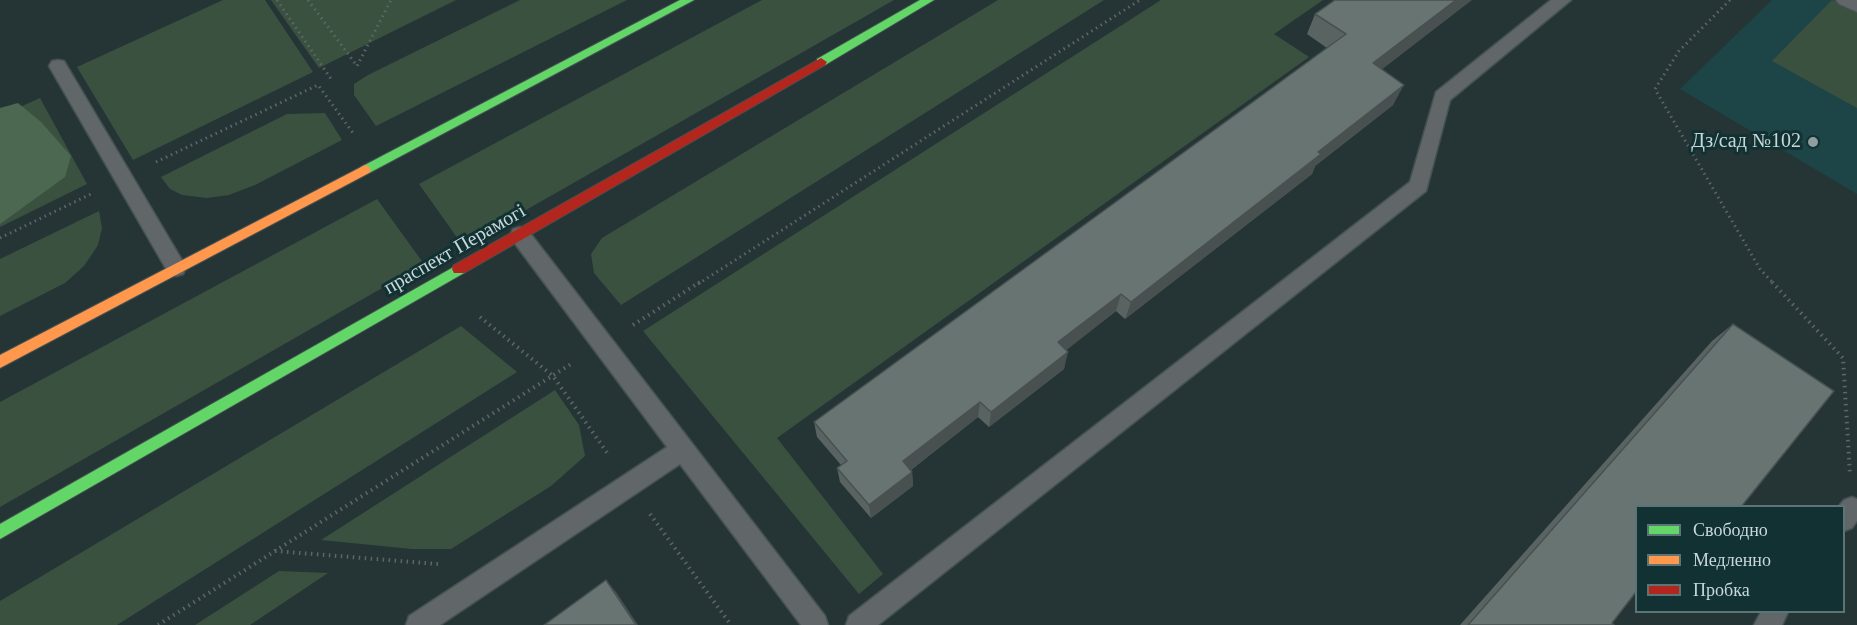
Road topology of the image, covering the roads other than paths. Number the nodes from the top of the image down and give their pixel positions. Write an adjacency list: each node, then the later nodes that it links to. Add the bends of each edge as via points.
1 (689, 0): 8 (main road)
2 (929, 0): 7 (main road, праспект Перамогі)
3 (1562, 0): 15 (lane, via 1442,97 1419,186)
4 (1845, 0): 5 (lane)
5 (1857, 6)
6 (58, 66): 8 (lane)
7 (520, 235): 10 (lane); 11 (main road, праспект Перамогі)
8 (176, 268): 9 (main road)
9 (0, 362)
10 (681, 450): 13 (lane); 14 (lane)
11 (0, 532)
12 (1775, 613): 16 (lane)
13 (424, 623)
14 (816, 625)
15 (858, 625)
16 (1766, 625)

